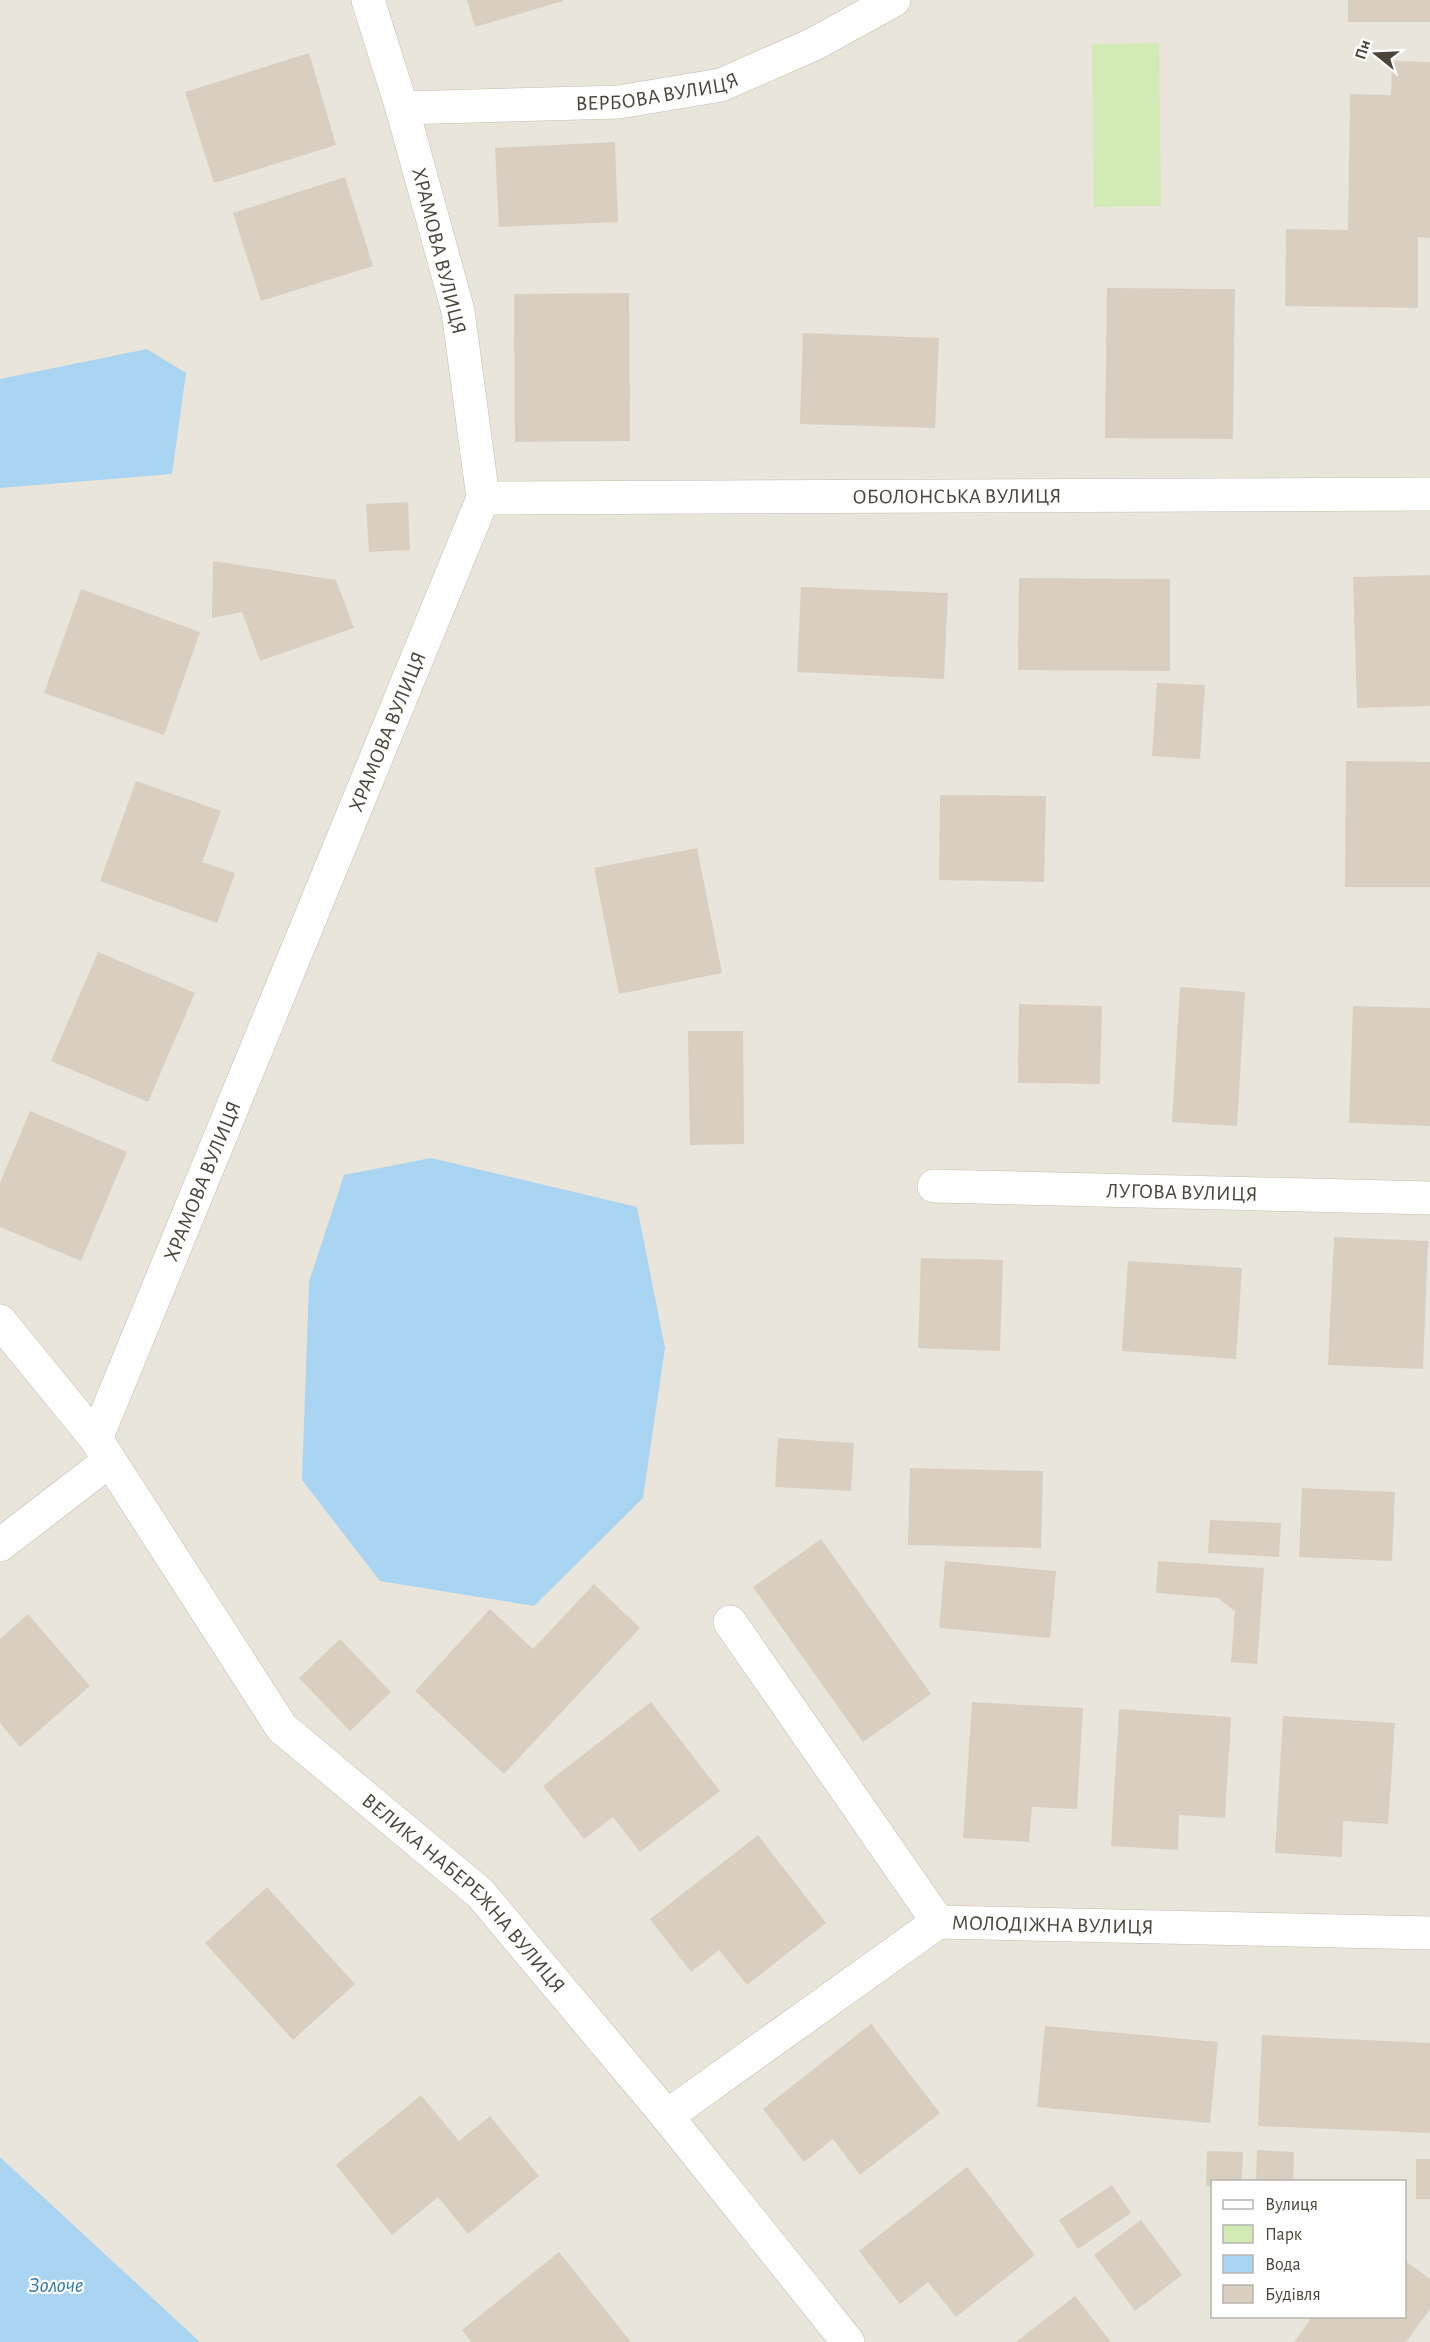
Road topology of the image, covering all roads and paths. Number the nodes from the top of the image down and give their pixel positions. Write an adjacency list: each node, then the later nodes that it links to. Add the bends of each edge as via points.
1 (368, 0): 3 (street, ХРАМОВА ВУЛИЦЯ)
2 (894, 0): 3 (street, ВЕРБОВА ВУЛИЦЯ, via 814,44 721,85 619,102)
3 (402, 108): 5 (street, ХРАМОВА ВУЛИЦЯ, via 458,311)
4 (1430, 494): 5 (street, ОБОЛОНСЬКА ВУЛИЦЯ)
5 (483, 498): 9 (street, ХРАМОВА ВУЛИЦЯ)
6 (934, 1186): 7 (street, ЛУГОВА ВУЛИЦЯ)
7 (1430, 1198)
8 (0, 1321): 9 (street, ВЕЛИКА НАБЕРЕЖНА ВУЛИЦЯ)
9 (103, 1450): 10 (street); 14 (street, ВЕЛИКА НАБЕРЕЖНА ВУЛИЦЯ, via 282,1728 480,1893)
10 (0, 1545)
11 (730, 1622): 12 (street)
12 (938, 1922): 13 (street, МОЛОДІЖНА ВУЛИЦЯ); 14 (street, МОЛОДІЖНА ВУЛИЦЯ)
13 (1430, 1933)
14 (666, 2116): 15 (street, ВЕЛИКА НАБЕРЕЖНА ВУЛИЦЯ)
15 (849, 2342)

